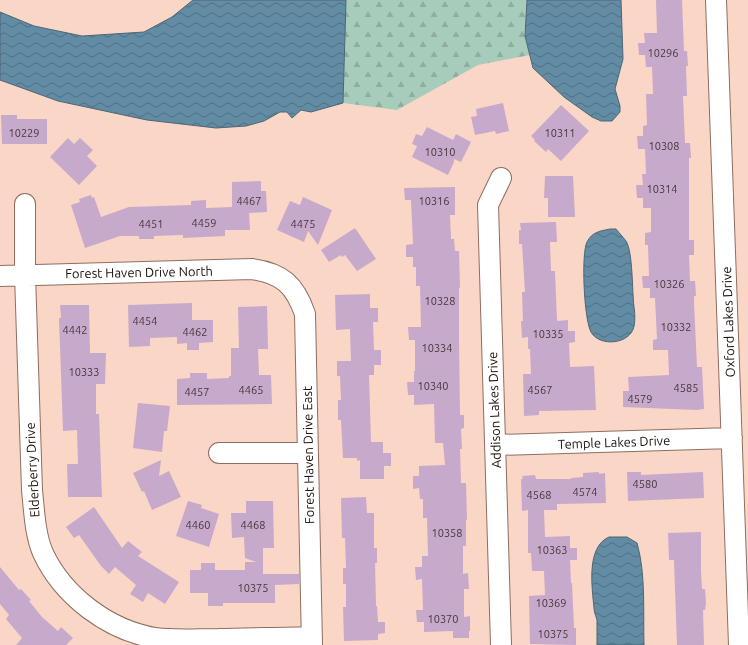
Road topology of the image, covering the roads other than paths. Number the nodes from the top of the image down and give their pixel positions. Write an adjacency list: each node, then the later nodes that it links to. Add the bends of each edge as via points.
1 (716, 0): 7 (street, Oxford Lakes Drive)
2 (501, 178): 8 (street, Addison Lakes Drive, via 488,205)
3 (25, 204): 4 (street, Elderberry Drive)
4 (25, 275): 5 (street, Forest Haven Drive North); 6 (street, Forest Haven Drive North, via 252,269); 11 (street, Elderberry Drive, via 35,522 43,552 59,580 79,601 102,618 154,638)
5 (0, 276)
6 (277, 276): 10 (street, Forest Haven Drive East, via 295,291 305,314)
7 (732, 438): 8 (street, Temple Lakes Drive); 13 (street, Oxford Lakes Drive)
8 (496, 445): 12 (street, Addison Lakes Drive)
9 (219, 453): 10 (street)
10 (308, 453): 11 (street, Forest Haven Drive East)
11 (312, 641)
12 (501, 645)
13 (739, 645)

